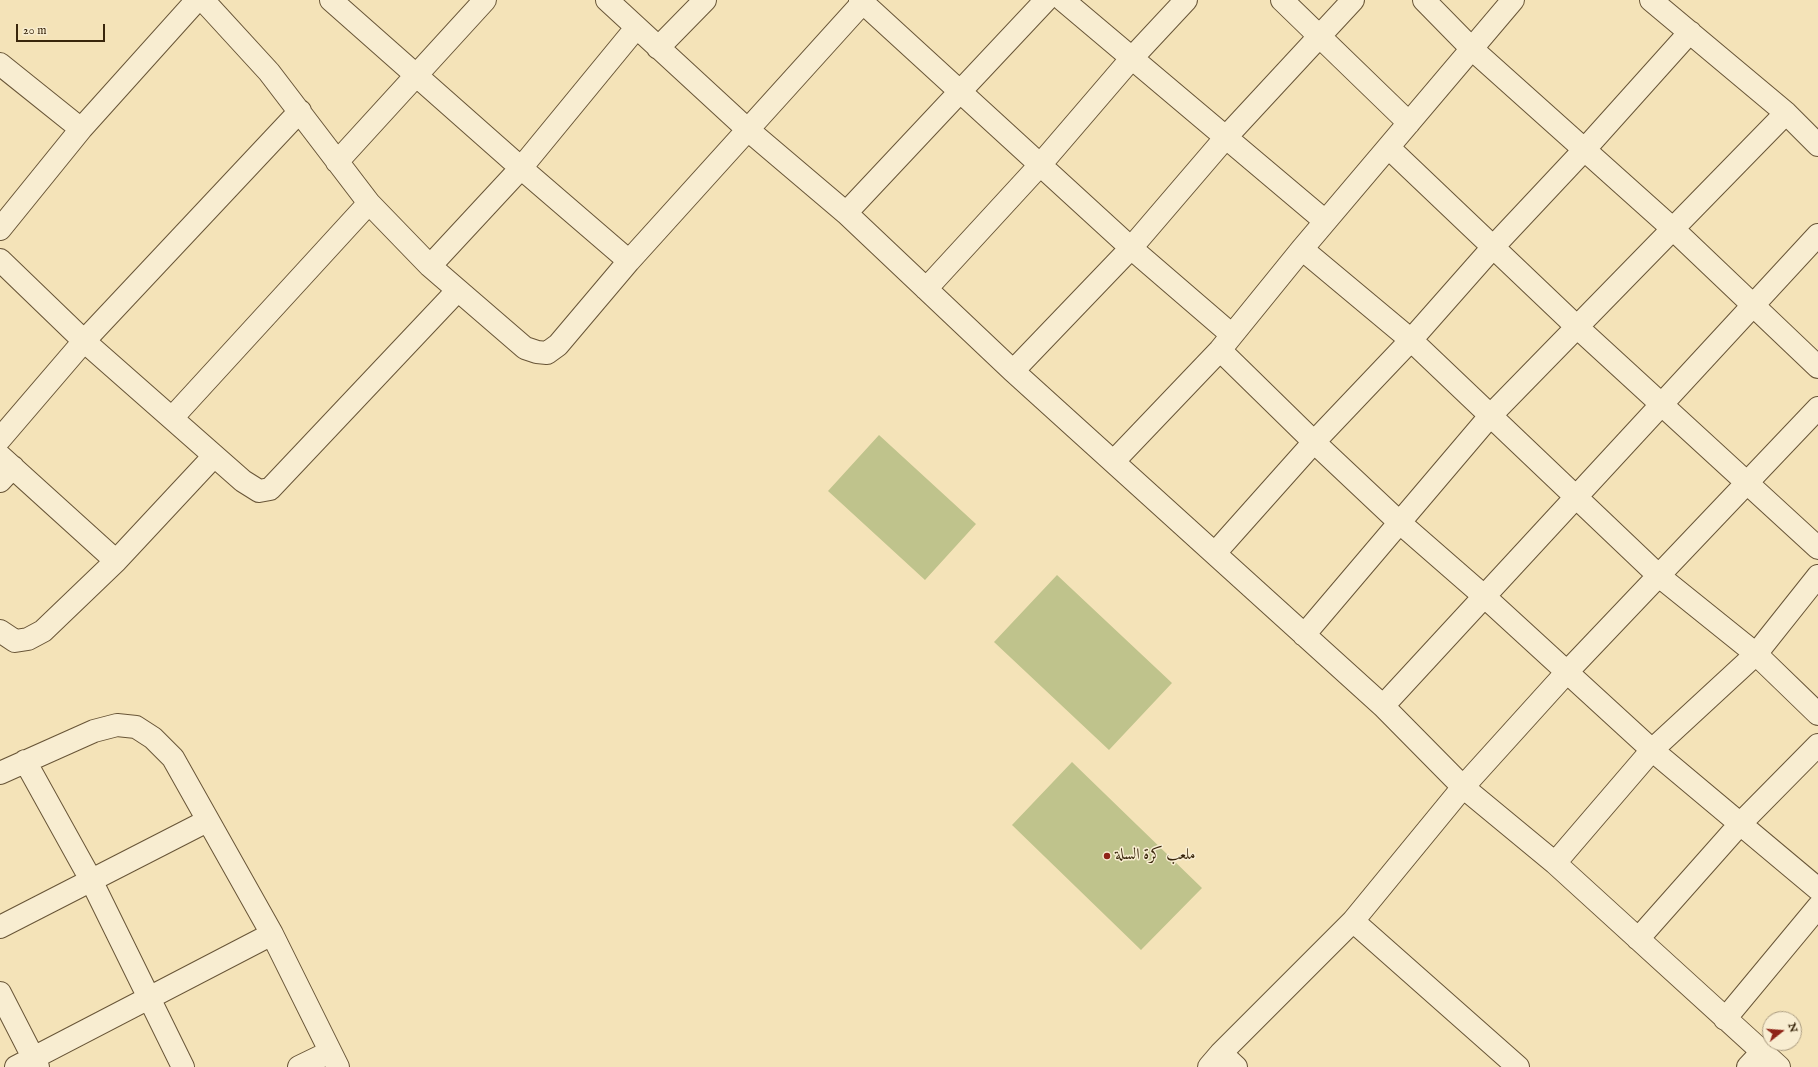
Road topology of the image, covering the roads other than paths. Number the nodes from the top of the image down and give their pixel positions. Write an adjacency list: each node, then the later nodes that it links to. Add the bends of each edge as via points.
1 (197, 0): 28 (street)
2 (203, 0): 25 (street, via 269,72)
3 (331, 0): 23 (street)
4 (485, 0): 23 (street)
5 (607, 0): 16 (street)
6 (705, 0): 19 (street)
7 (1046, 0): 24 (street)
8 (1063, 0): 21 (street)
9 (1186, 0): 21 (street)
10 (1282, 0): 18 (street)
11 (1353, 0): 18 (street)
12 (1424, 0): 20 (street)
13 (1513, 0): 20 (street)
14 (1651, 0): 17 (street)
15 (863, 1): 24 (street); 29 (street)
16 (636, 28): 19 (street); 36 (street)
17 (1690, 32): 26 (street); 33 (street)
18 (1319, 37): 27 (street); 30 (street)
19 (658, 48): 29 (street)
20 (1472, 49): 27 (street); 33 (street)
21 (1132, 59): 30 (street); 35 (street)
22 (0, 64): 28 (street)
23 (417, 75): 34 (street); 36 (street)
24 (961, 92): 35 (street); 38 (street)
25 (300, 111): 34 (street); 54 (street)
26 (1786, 113): 31 (street); 41 (street)
27 (1409, 123): 32 (street)
28 (81, 129): 40 (street)
29 (747, 130): 38 (street); 47 (street)
30 (1227, 136): 39 (street); 44 (street)
31 (1818, 145)
32 (1389, 148): 39 (street); 43 (street)
33 (1585, 149): 41 (street); 43 (street)
34 (337, 162): 37 (street)
35 (1040, 165): 44 (street); 49 (street)
36 (520, 168): 47 (street); 48 (street)
37 (369, 203): 48 (street); 61 (street)
38 (846, 213): 49 (street)
39 (1325, 221): 45 (street)
40 (0, 229)
41 (1672, 230): 51 (street); 52 (street)
42 (1818, 234): 51 (street)
43 (1494, 246): 52 (street); 53 (street)
44 (1131, 248): 55 (street); 57 (street)
45 (1302, 249): 53 (street); 55 (street)
46 (0, 260): 54 (street)
47 (629, 261): 50 (street, via 558,345 547,353 525,348)
48 (430, 266): 50 (street)
49 (926, 289): 57 (street)
50 (457, 291): 64 (street, via 270,489 259,491)
51 (1752, 306): 56 (street); 58 (street)
52 (1576, 326): 58 (street); 60 (street)
53 (1411, 340): 60 (street); 63 (street)
54 (84, 341): 61 (street); 62 (street)
55 (1226, 342): 63 (street); 65 (street)
56 (1818, 367)
57 (1013, 371): 65 (street)
58 (1661, 404): 67 (street); 68 (street)
59 (1818, 408): 67 (street)
60 (1490, 416): 68 (street); 69 (street)
61 (172, 418): 64 (street)
62 (0, 439)
63 (1314, 442): 69 (street); 71 (street)
64 (214, 456): 72 (street)
65 (1114, 461): 71 (street)
66 (4, 468): 72 (street)
67 (1746, 483): 70 (street); 73 (street)
68 (1576, 497): 73 (street); 75 (street)
69 (1399, 522): 75 (street); 77 (street)
70 (1818, 548)
71 (1215, 553): 77 (street)
72 (116, 561): 76 (street, via 38,633 28,639 14,641)
73 (1659, 576): 78 (street); 79 (street)
74 (1818, 576): 78 (street)
75 (1485, 597): 79 (street); 80 (street)
76 (0, 631)
77 (1304, 635): 80 (street)
78 (1756, 654): 81 (street); 83 (street)
79 (1567, 672): 83 (street); 86 (street)
80 (1383, 706): 86 (street)
81 (1818, 714)
82 (1818, 745): 88 (street)
83 (1652, 750): 88 (street); 89 (street)
84 (25, 761): 85 (street); 87 (street, via 94,731 117,725 136,727 153,738 173,758); 90 (street)
85 (0, 773)
86 (1463, 787): 89 (street); 93 (street)
87 (207, 821): 90 (street); 95 (street)
88 (1740, 824): 91 (street); 96 (street)
89 (1555, 864): 96 (street)
90 (91, 880): 94 (street); 98 (street)
91 (1818, 889)
92 (1818, 907): 99 (street)
93 (1353, 921): 102 (street); 106 (street)
94 (0, 927)
95 (272, 934): 98 (street); 100 (street)
96 (1638, 939): 99 (street)
97 (0, 993): 103 (street)
98 (149, 998): 103 (street); 104 (street)
99 (1725, 1019): 101 (street)
100 (334, 1059): 105 (street)
101 (1755, 1059): 107 (street)
102 (1222, 1062)
103 (29, 1064)
104 (183, 1067)
105 (299, 1067)
106 (1518, 1067)
107 (1779, 1067)

